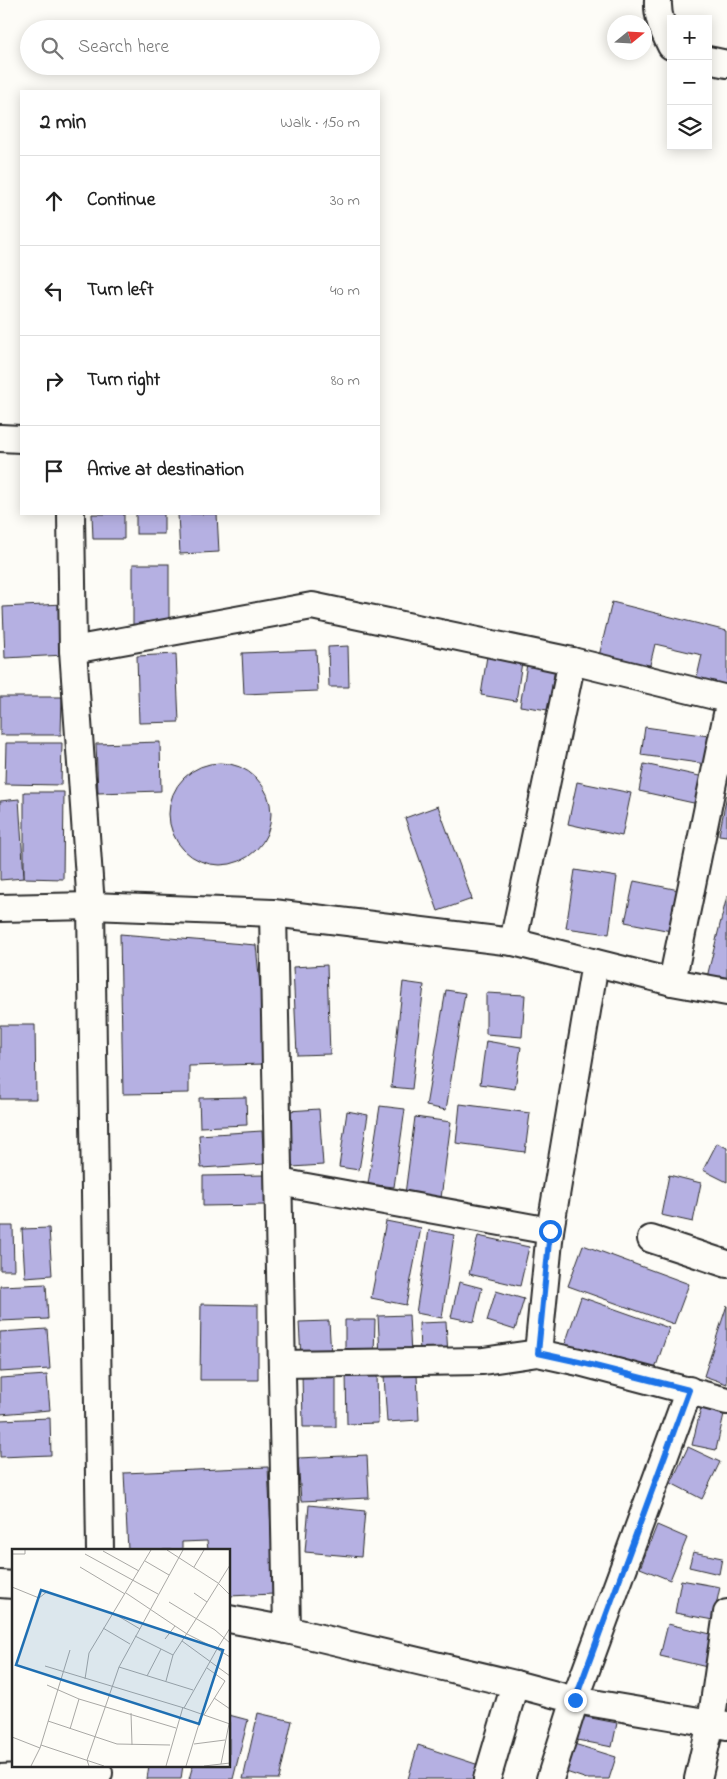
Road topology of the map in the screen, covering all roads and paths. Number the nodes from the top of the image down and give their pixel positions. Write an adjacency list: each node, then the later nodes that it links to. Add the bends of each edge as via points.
1 (658, 0): 2 (street, via 657,11)
2 (667, 38)
3 (712, 61): 4 (street)
4 (727, 64)
5 (0, 438): 6 (street)
6 (20, 439)
7 (70, 515): 8 (street)
8 (73, 650): 9 (street, via 312,606); 12 (street)
9 (572, 661): 10 (street); 15 (street)
10 (727, 699)
11 (727, 714): 17 (street)
12 (91, 906): 13 (street); 14 (street); 27 (street)
13 (0, 908)
14 (273, 913): 15 (street); 19 (street)
15 (514, 942): 16 (street)
16 (595, 963): 17 (street); 20 (street)
17 (672, 982): 18 (street)
18 (727, 992)
19 (279, 1182): 20 (street); 24 (street)
20 (550, 1231): 23 (street)
21 (651, 1239): 22 (street)
22 (727, 1264)
23 (538, 1353): 24 (street, via 483,1361); 25 (street)
24 (282, 1364): 30 (street)
25 (689, 1390): 26 (street); 32 (street)
26 (727, 1401)
27 (100, 1549)
28 (727, 1613): 33 (street)
29 (230, 1620): 30 (street)
30 (287, 1630): 31 (street)
31 (515, 1684): 32 (street); 36 (street)
32 (575, 1700): 33 (street); 37 (street)
33 (719, 1725): 38 (street)
34 (99, 1772): 35 (street)
35 (0, 1778)
36 (487, 1779)
37 (550, 1779)
38 (698, 1779)

